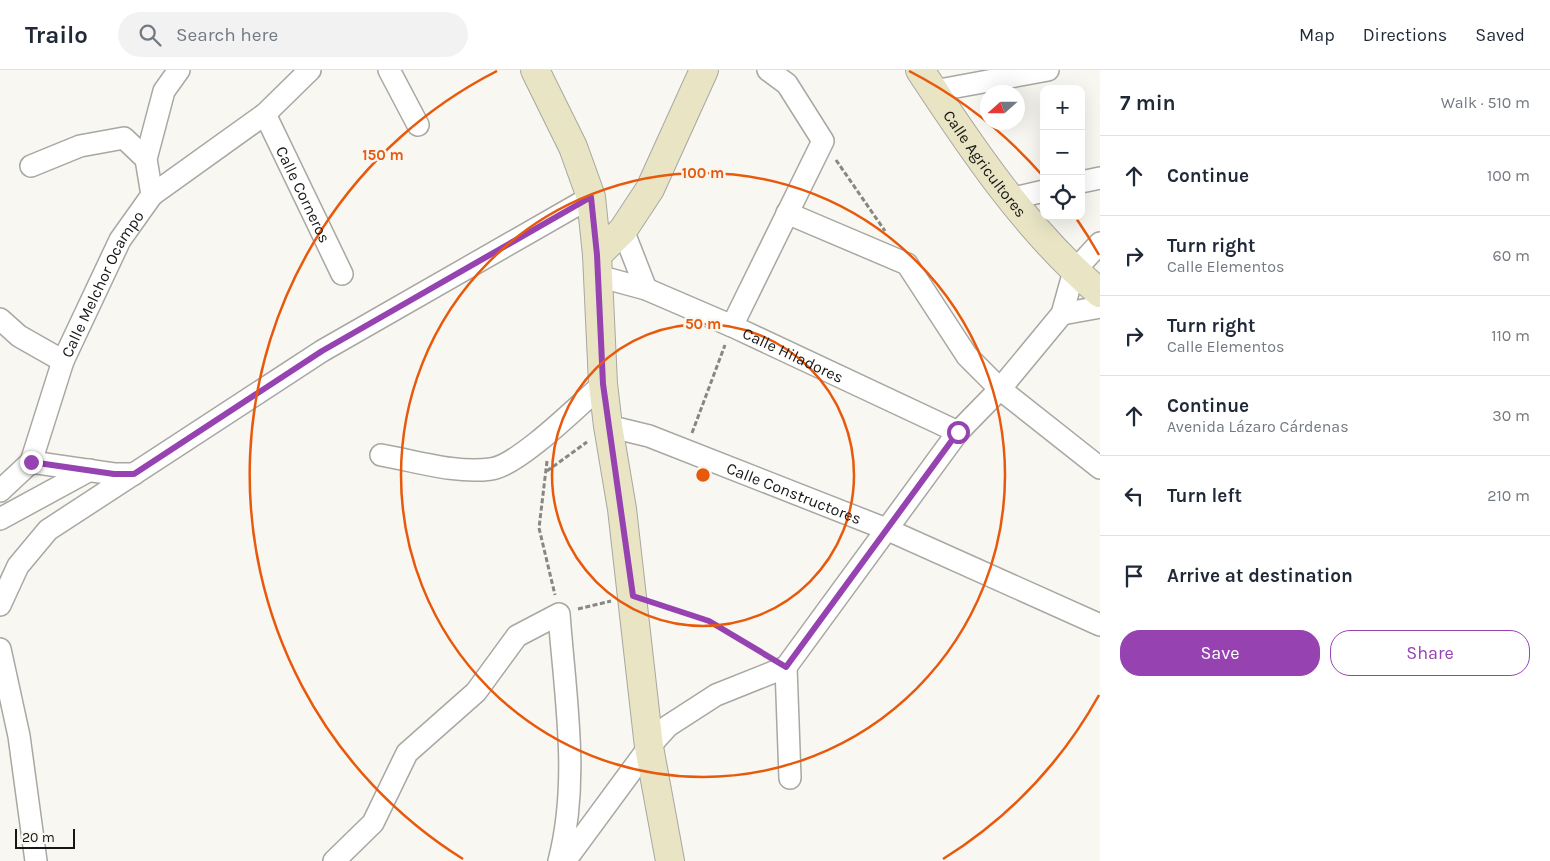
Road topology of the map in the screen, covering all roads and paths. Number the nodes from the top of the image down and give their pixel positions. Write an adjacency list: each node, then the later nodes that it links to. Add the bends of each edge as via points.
1 (179, 70): 12 (street, Calle Melchor Ocampo, via 164,91)
2 (310, 70): 9 (street)
3 (389, 70): 10 (street)
4 (704, 70): 21 (street, via 650,189)
5 (768, 70): 11 (street, via 787,84)
6 (1048, 70): 8 (street)
7 (535, 71): 18 (street, via 573,147)
8 (927, 80): 19 (street, Calle Agricultores)
9 (265, 114): 17 (street); 26 (street, Calle Corneros)
10 (418, 125)
11 (823, 141): 20 (street); 22 (path)
12 (146, 159): 13 (street, via 124,138 80,146); 17 (street, Calle Melchor Ocampo)
13 (31, 166)
14 (1100, 178): 15 (street)
15 (1085, 181)
16 (1040, 192): 19 (street)
17 (152, 195): 33 (street, Calle Melchor Ocampo, via 120,240)
18 (591, 197): 24 (street); 45 (street, via 322,351)
19 (1010, 198): 25 (street, Calle Agricultores)
20 (787, 213): 32 (street); 35 (street, via 908,264 968,356)
21 (623, 230): 24 (street); 27 (street)
22 (886, 233)
23 (1100, 244): 25 (street)
24 (597, 265): 27 (street, Calle Hiladores); 34 (street)
25 (1074, 271): 28 (street, Calle Agricultores); 30 (street)
26 (342, 274)
27 (646, 289): 32 (street, Calle Hiladores)
28 (1100, 293)
29 (1100, 307): 30 (street)
30 (1062, 314): 35 (street)
31 (0, 319): 33 (street, via 19,336)
32 (732, 326): 38 (street, Calle Hiladores); 39 (path)
33 (63, 361): 41 (street, Calle Melchor Ocampo)
34 (603, 384): 36 (street); 37 (street)
35 (1000, 389): 38 (street); 42 (street)
36 (608, 426): 39 (street, Calle Constructores, via 649,436); 44 (path); 49 (street)
37 (547, 432): 40 (street, via 522,456 493,469 466,470); 44 (path)
38 (958, 432): 48 (street)
39 (685, 452): 48 (street, Calle Constructores)
40 (381, 455)
41 (31, 462): 43 (street); 46 (street, Calle Melchor Ocampo)
42 (1100, 468)
43 (90, 470): 45 (street); 47 (street)
44 (547, 471): 51 (path, via 539,528)
45 (134, 474): 50 (street, via 48,530 18,566)
46 (0, 491)
47 (0, 519)
48 (886, 529): 52 (street, Calle Constructores); 54 (street)
49 (633, 596): 51 (path); 54 (path, via 709,621); 55 (street)
50 (0, 605)
51 (559, 614): 58 (street, via 517,636 476,692 407,753 373,823); 59 (street, via 571,772 566,833)
52 (1100, 625)
53 (0, 649): 57 (street, via 19,736)
54 (786, 667): 55 (street, via 716,695 668,726); 56 (street)
55 (649, 746): 60 (street); 61 (street)
56 (790, 778)
57 (36, 861)
58 (334, 861)
59 (558, 861)
60 (565, 861)
61 (670, 861)

